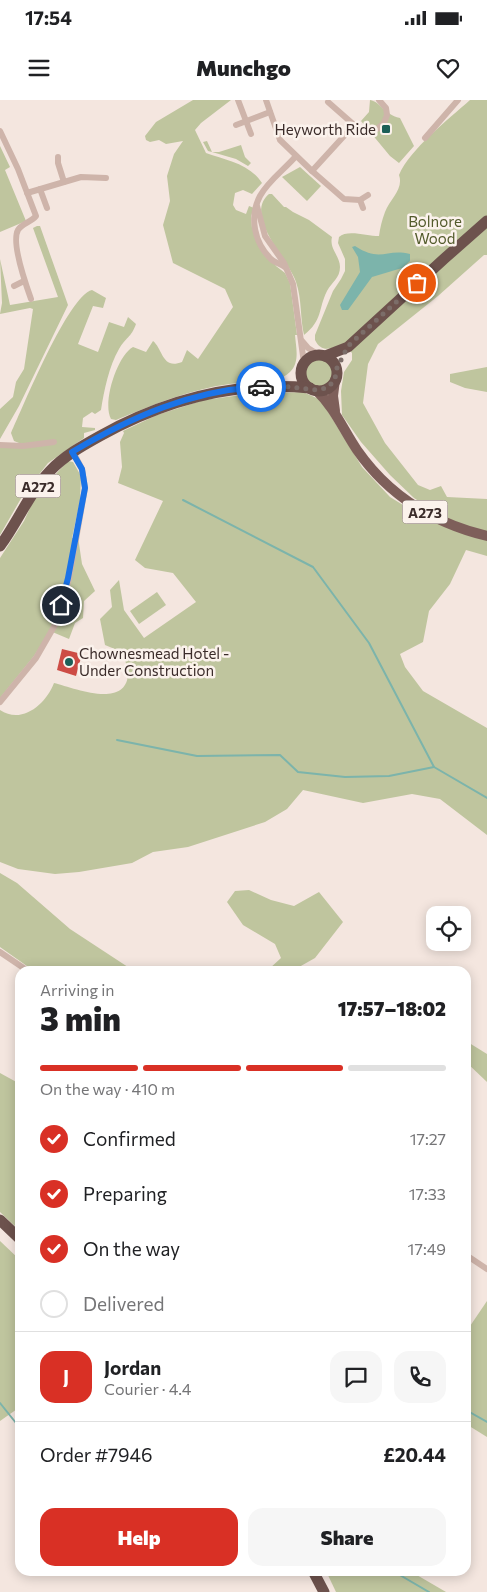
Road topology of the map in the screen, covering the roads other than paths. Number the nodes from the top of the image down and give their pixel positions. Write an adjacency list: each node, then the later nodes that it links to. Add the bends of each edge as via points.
1 (238, 100): 7 (street)
2 (266, 100): 6 (street)
3 (379, 100): 9 (street, via 386,108 384,123 369,133)
4 (458, 100): 12 (street)
5 (328, 102): 9 (street)
6 (270, 112): 7 (street); 13 (street, via 280,140)
7 (247, 121): 8 (street); 11 (street)
8 (236, 125)
9 (354, 125): 15 (street)
10 (0, 131): 19 (street)
11 (251, 134)
12 (425, 138)
13 (296, 156): 15 (street); 28 (street, via 260,196 254,226 259,243 272,259 285,267 293,284)
14 (58, 158): 17 (street)
15 (312, 171): 21 (street, via 341,197)
16 (106, 178): 17 (street, via 81,177)
17 (64, 182): 18 (street)
18 (40, 188): 19 (street); 22 (street)
19 (28, 192): 25 (street, via 36,216 18,228 16,233)
20 (368, 195): 21 (street)
21 (360, 200): 23 (street)
22 (47, 208)
23 (363, 208)
24 (487, 221): 29 (highway)
25 (24, 281): 26 (street); 27 (street)
26 (14, 286)
27 (31, 299)
28 (302, 341): 30 (street); 31 (street)
29 (348, 346): 30 (highway); 32 (highway)
30 (322, 355): 31 (highway, via 308,358); 32 (highway, via 332,361)
31 (303, 365): 33 (highway); 34 (highway, via 302,380)
32 (336, 375): 34 (highway, via 327,388); 35 (main road, A273)
33 (281, 386): 34 (highway, A272); 38 (highway, A272, via 233,389 194,397 140,416)
34 (313, 389): 35 (main road, A273)
35 (336, 414): 39 (main road, A273, via 357,450 408,502 443,523)
36 (54, 442): 37 (street)
37 (0, 445)
38 (72, 452): 40 (highway, A272, via 40,483); 41 (street, via 82,469 85,488 68,578 55,626 36,658)
39 (487, 536)
40 (0, 546)
41 (0, 702)
42 (0, 952): 43 (street)
43 (21, 966)
44 (0, 1220): 45 (highway)
45 (15, 1234)
46 (471, 1258): 47 (street)
47 (487, 1269)
48 (316, 1576): 49 (highway)
49 (324, 1592)

